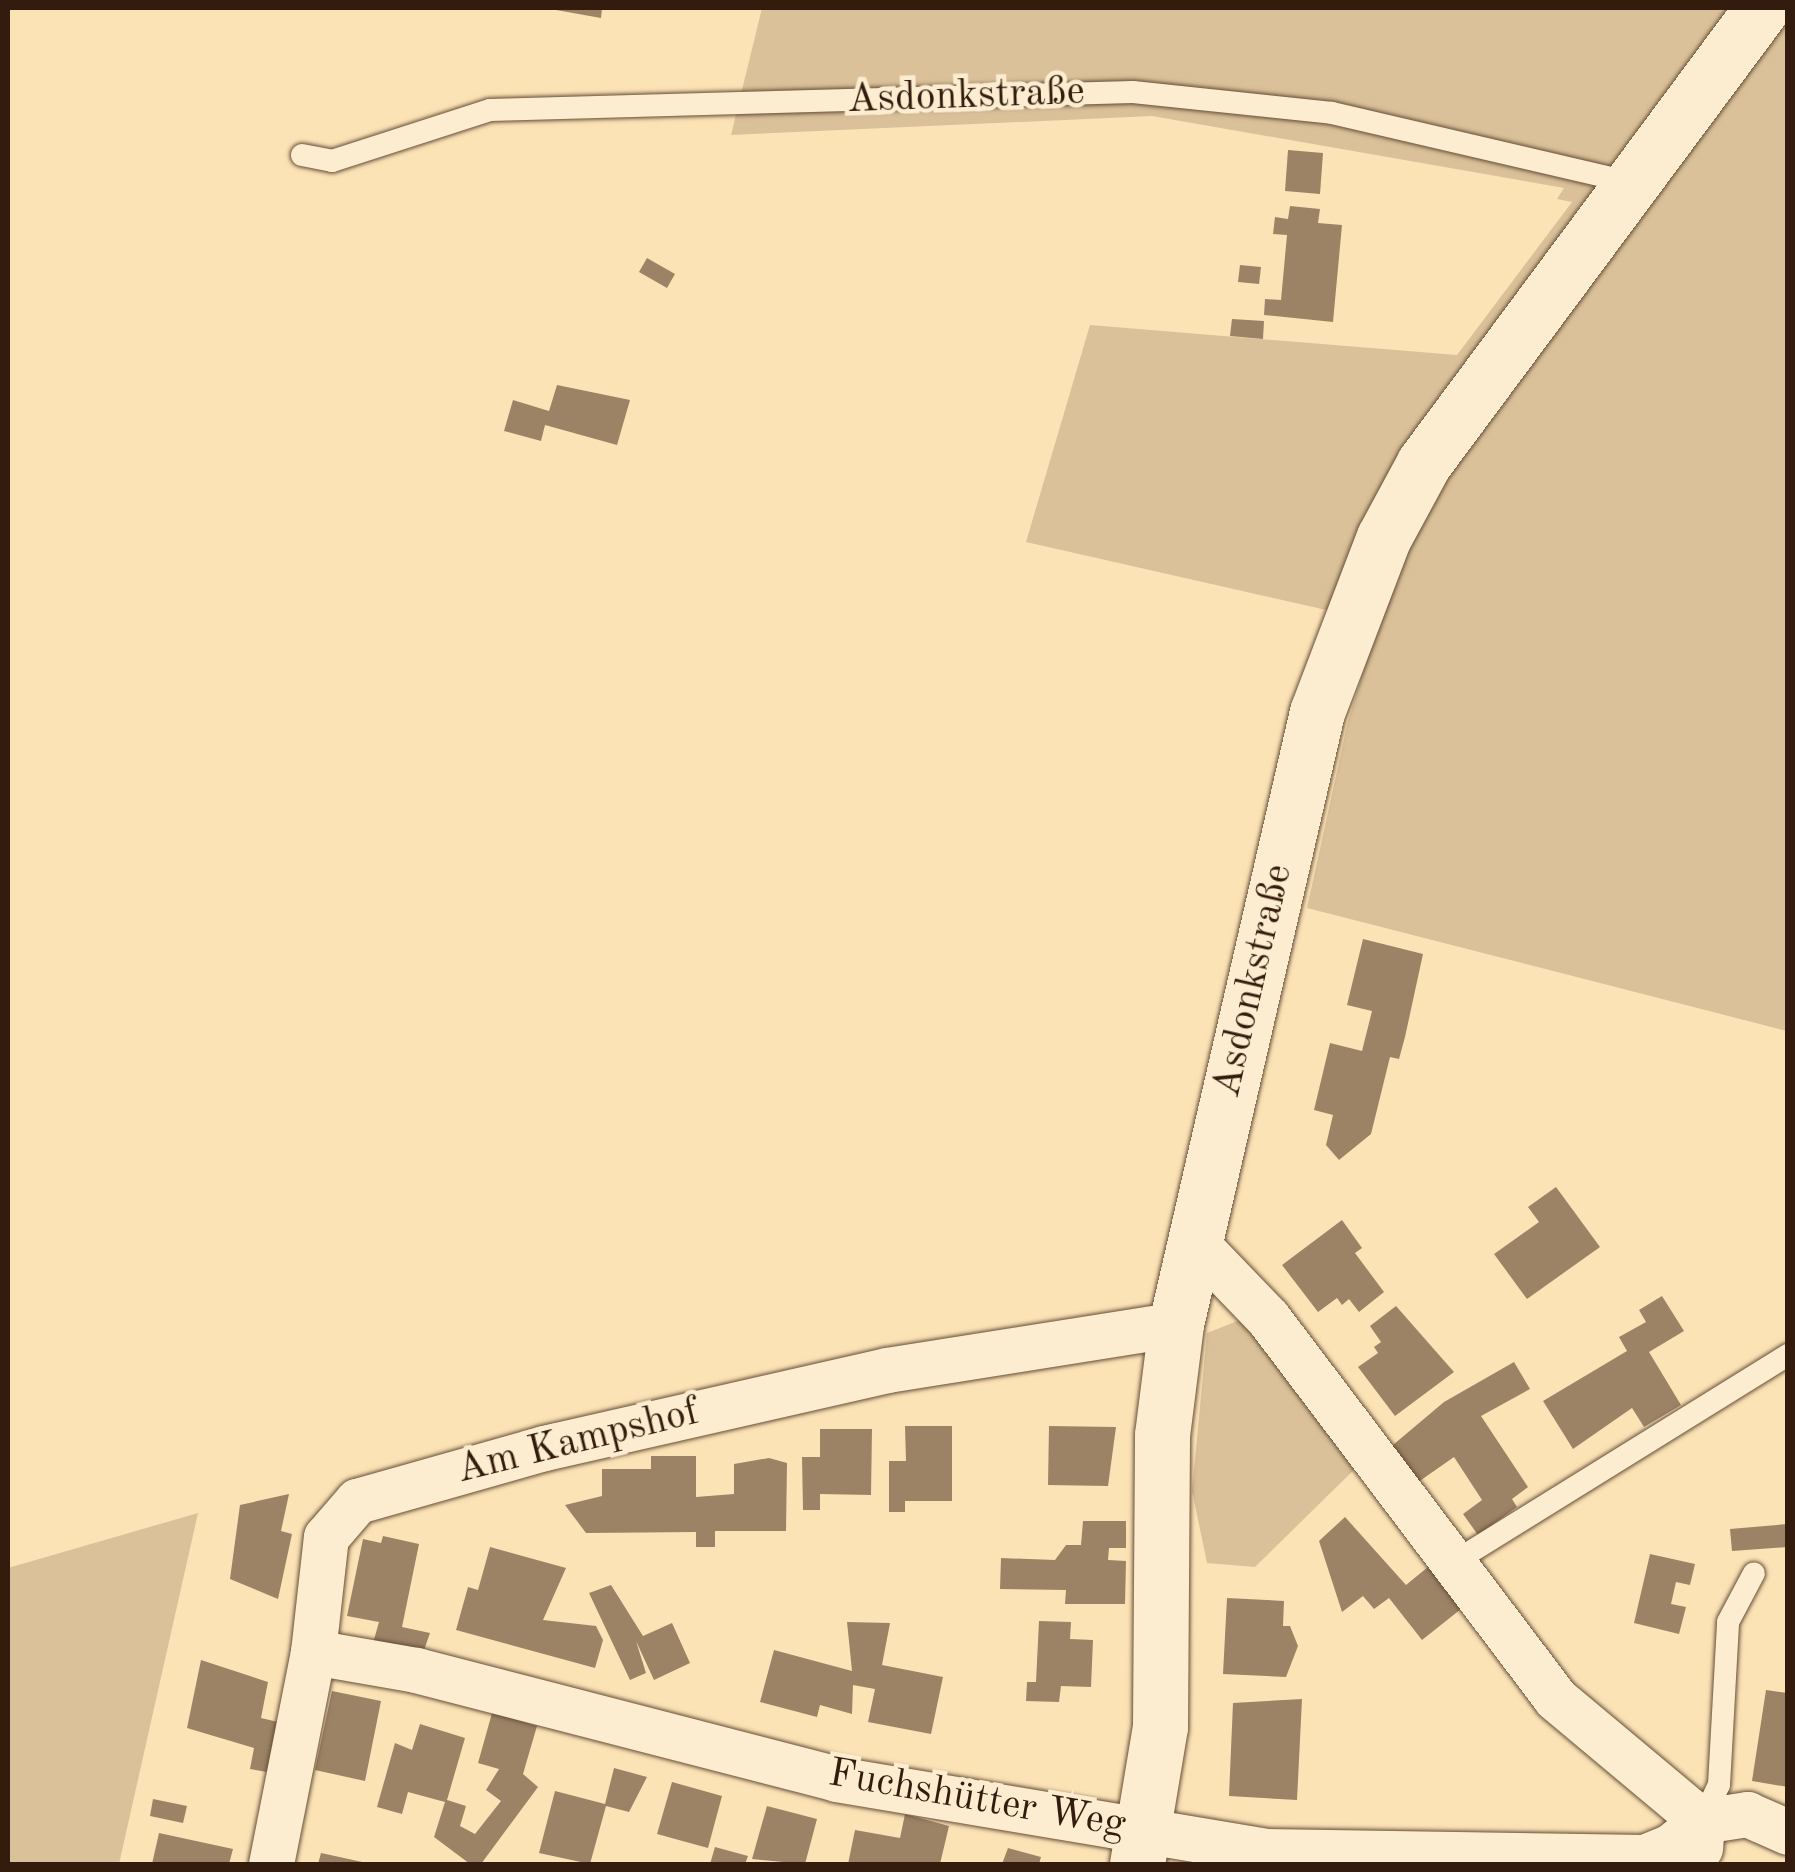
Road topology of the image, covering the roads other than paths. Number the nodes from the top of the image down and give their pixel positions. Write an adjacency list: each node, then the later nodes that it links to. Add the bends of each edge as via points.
1 (1762, 8): 3 (street, Asdonkstraße)
2 (302, 155): 3 (lane, Asdonkstraße, via 332,160 490,110 1133,92 1332,113)
3 (1629, 182): 4 (street, Asdonkstraße, via 1424,463 1348,622 1318,712)
4 (1193, 1240): 5 (street, Asdonkstraße); 7 (street, via 1268,1318)
5 (1176, 1324): 9 (street, Am Kampshof, via 887,1370 544,1448 357,1500 326,1537); 12 (street, Asdonkstraße, via 1162,1435 1160,1727)
6 (1788, 1356): 7 (lane)
7 (1454, 1562): 11 (street, via 1556,1698)
8 (1754, 1573): 11 (lane, via 1728,1622 1718,1785)
9 (313, 1652): 12 (street, Fuchshütter Weg, via 416,1670 836,1778); 13 (street, Am Kampshof)
10 (1788, 1832): 11 (street, Fuchshütter Weg, via 1747,1814)
11 (1700, 1843): 12 (street, Fuchshütter Weg, via 1644,1856)
12 (1141, 1847)
13 (270, 1864)

